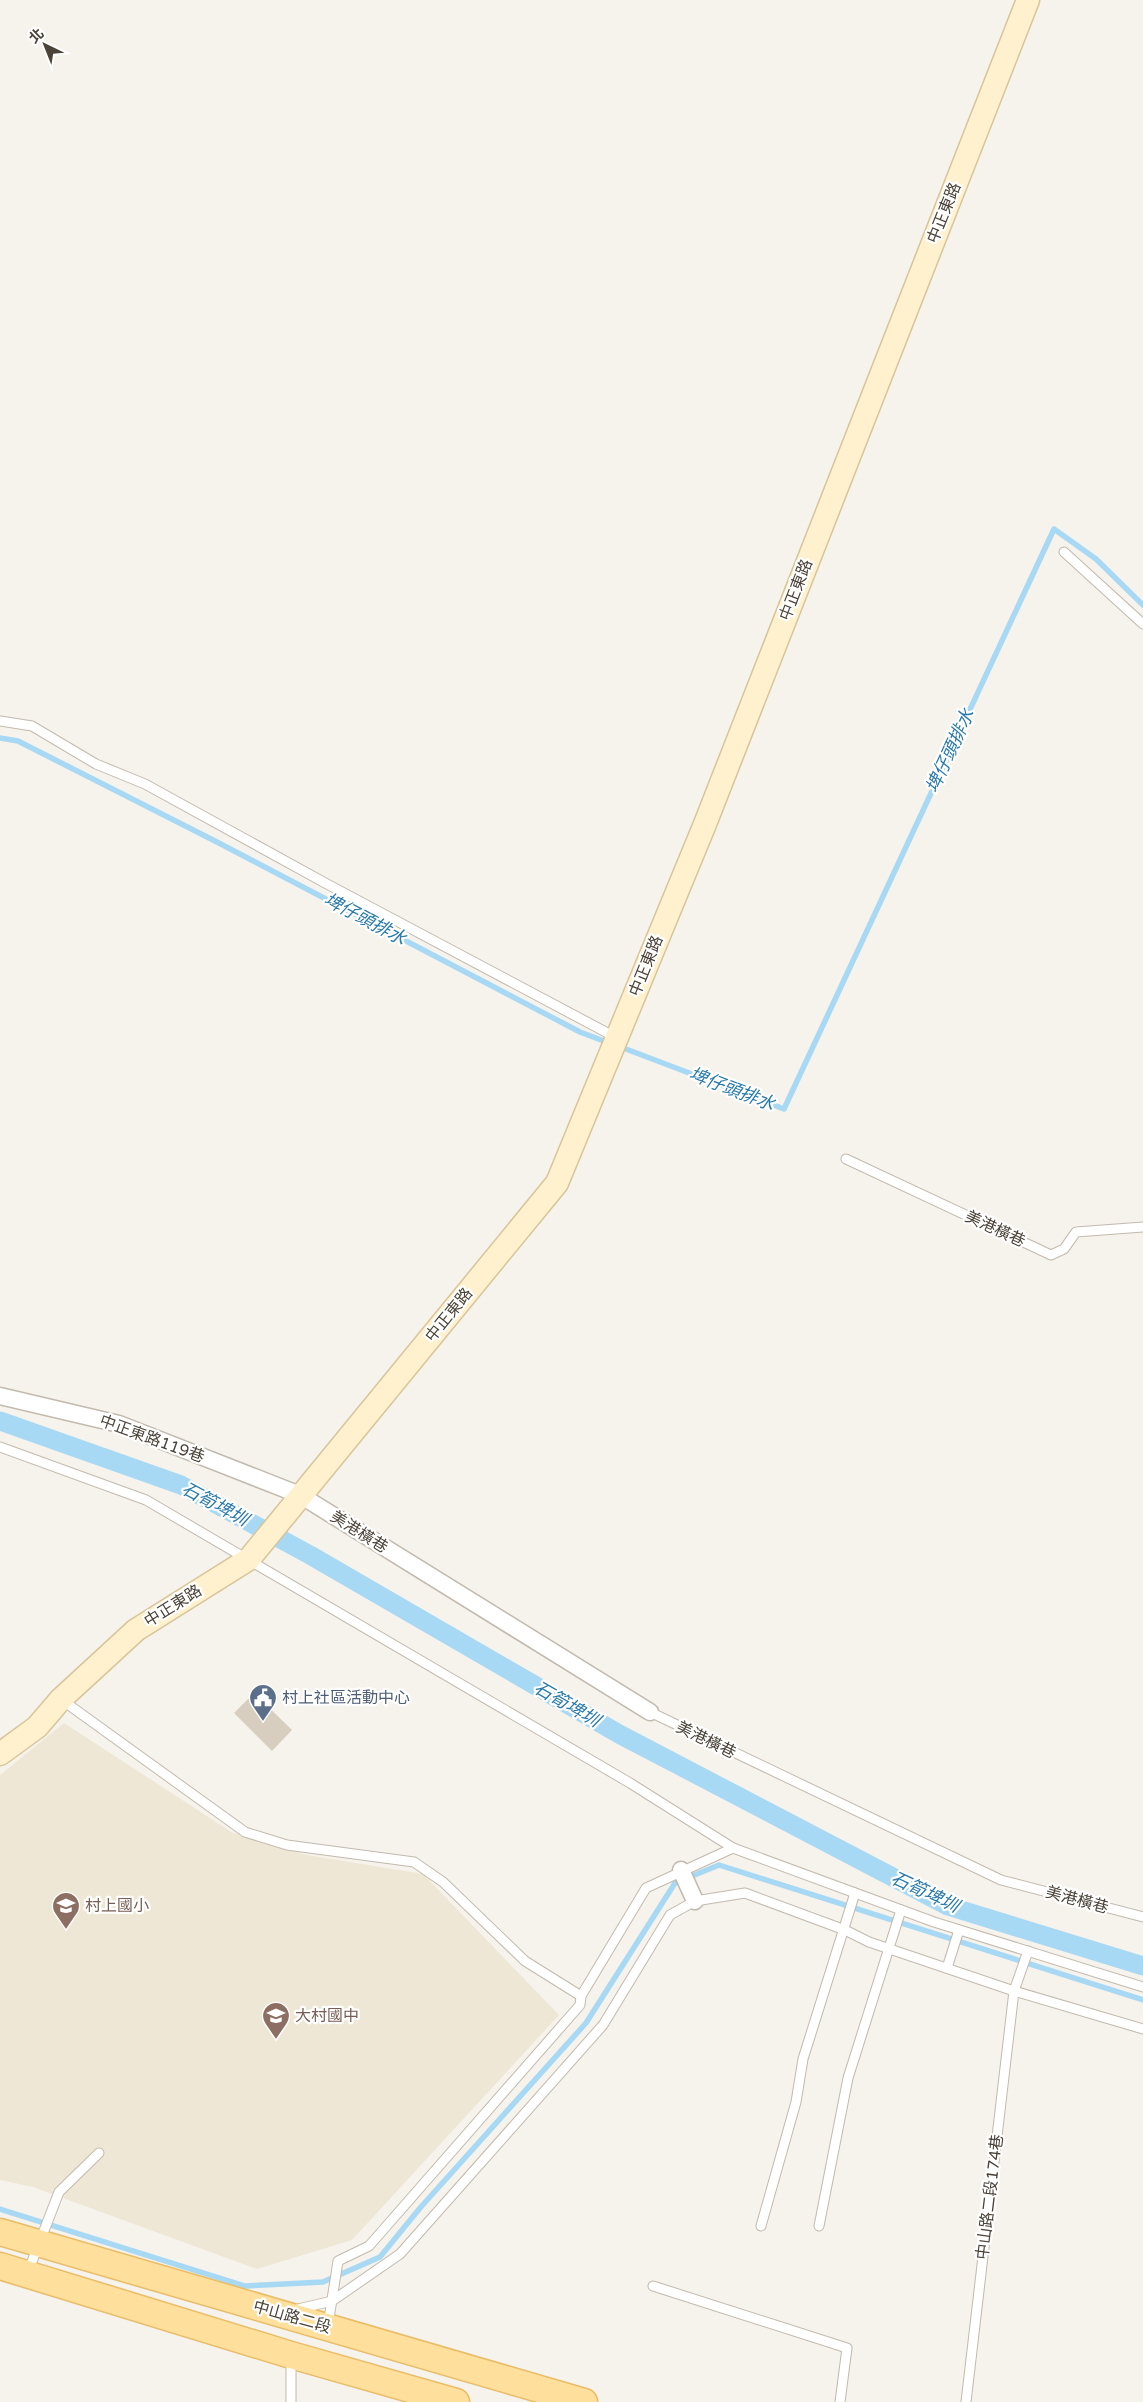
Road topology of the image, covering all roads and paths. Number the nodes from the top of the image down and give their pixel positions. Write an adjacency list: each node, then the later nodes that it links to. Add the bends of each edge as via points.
1 (1028, 0): 5 (main road, 中正東路, via 705,824)
2 (1064, 552): 3 (lane)
3 (1143, 624)
4 (0, 721): 5 (lane, via 32,726 96,764 145,784)
5 (617, 1038): 10 (main road, 中正東路, via 557,1183)
6 (846, 1159): 7 (lane, 美港橫巷, via 1051,1255 1064,1249 1076,1232)
7 (1143, 1226)
8 (0, 1396): 10 (street, 中正東路119巷, via 119,1424)
9 (0, 1447): 11 (lane, via 146,1500)
10 (300, 1495): 11 (main road, 中正東路); 13 (street, 美港橫巷)
11 (249, 1559): 12 (main road, 中正東路, via 136,1630); 15 (lane, via 630,1782)
12 (61, 1699): 14 (main road, 中正東路, via 36,1727); 28 (lane, via 245,1832 287,1844 414,1862 444,1882 525,1961)
13 (650, 1712): 20 (lane, 美港橫巷, via 1001,1880)
14 (0, 1754)
15 (733, 1848): 16 (lane); 17 (lane)
16 (681, 1870): 18 (street); 28 (lane, via 646,1888)
17 (855, 1893): 19 (lane); 21 (lane)
18 (695, 1900): 21 (lane, via 745,1893); 38 (lane, via 670,1915 603,2025 400,2254)
19 (901, 1910): 22 (lane); 23 (lane)
20 (1143, 1917)
21 (845, 1930): 23 (lane); 31 (lane, via 803,2059 796,2102)
22 (959, 1930): 24 (lane); 25 (lane)
23 (888, 1948): 25 (lane); 32 (lane, via 848,2078)
24 (1028, 1951): 26 (lane); 27 (lane, 中山路二段174巷)
25 (947, 1968): 27 (lane)
26 (1143, 1987)
27 (1014, 1991): 29 (lane); 46 (lane, 中山路二段174巷)
28 (581, 1996): 38 (lane, via 580,2005 369,2246 338,2261)
29 (1143, 2029)
30 (99, 2153): 34 (lane, via 59,2192)
31 (761, 2226)
32 (820, 2226)
33 (0, 2232): 34 (main road, 中山路二段)
34 (38, 2243): 36 (lane); 39 (main road, 中山路二段)
35 (0, 2266): 36 (main road)
36 (28, 2273): 41 (main road)
37 (653, 2286): 45 (lane, via 847,2348)
38 (332, 2301): 39 (lane); 40 (lane)
39 (280, 2314): 40 (main road, 中山路二段)
40 (327, 2327): 44 (main road, 中山路二段)
41 (291, 2355): 42 (lane); 43 (main road)
42 (290, 2402)
43 (456, 2402)
44 (584, 2402)
45 (840, 2402)
46 (966, 2402)

